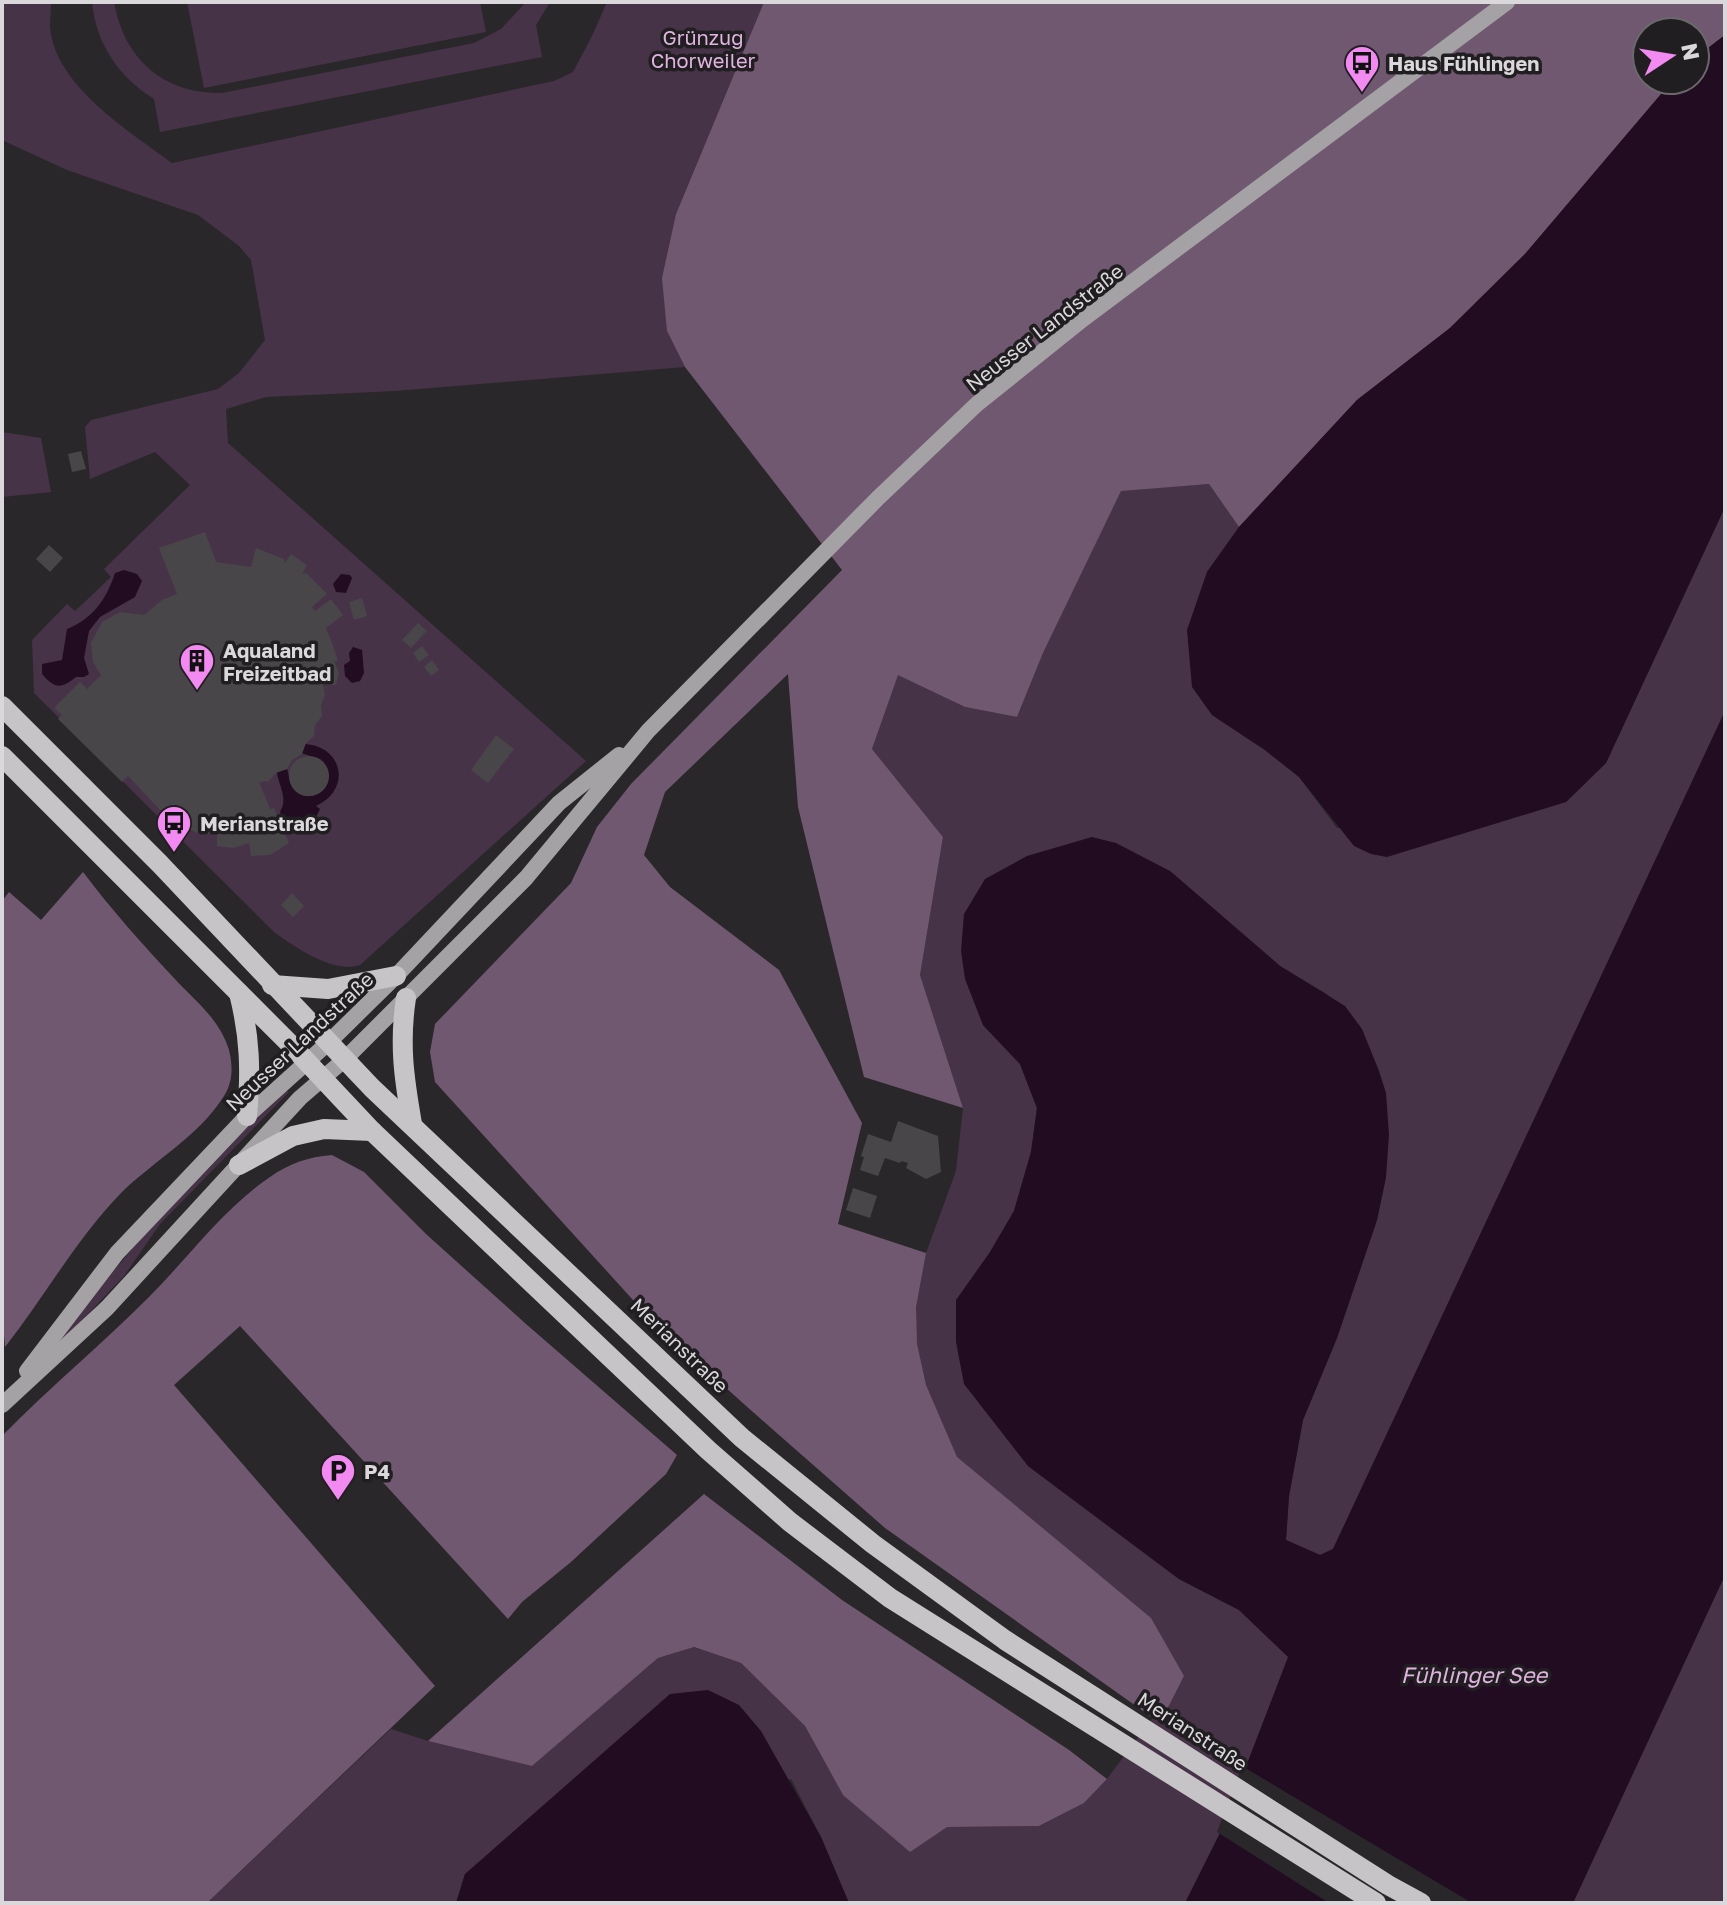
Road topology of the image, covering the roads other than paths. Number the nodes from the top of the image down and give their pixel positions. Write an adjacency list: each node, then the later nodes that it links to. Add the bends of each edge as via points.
1 (1507, 2): 3 (main road, Neusser Landstraße, via 977,404)
2 (2, 706): 6 (main road, Merianstraße)
3 (648, 731): 5 (main road, Neusser Landstraße, via 559,803); 8 (main road, Neusser Landstraße, via 526,878)
4 (2, 756): 7 (main road)
5 (396, 976): 6 (main road, via 328,989); 9 (main road, Neusser Landstraße)
6 (272, 985): 9 (main road, Merianstraße)
7 (239, 993): 11 (main road); 13 (main road, via 251,1069)
8 (406, 998): 10 (main road, Neusser Landstraße); 14 (main road, via 402,1057)
9 (328, 1043): 10 (main road, Merianstraße); 11 (main road, Neusser Landstraße)
10 (344, 1060): 12 (main road, Neusser Landstraße); 14 (main road, Merianstraße)
11 (307, 1062): 12 (main road); 13 (main road, Neusser Landstraße)
12 (323, 1079): 15 (main road); 16 (main road, Neusser Landstraße)
13 (247, 1116): 17 (main road, Neusser Landstraße, via 117,1253)
14 (412, 1124): 19 (main road, Merianstraße, via 742,1438 873,1544 1005,1640)
15 (372, 1131): 16 (main road, via 324,1129 293,1136); 18 (main road, via 790,1522 890,1598)
16 (239, 1165): 17 (main road, Neusser Landstraße, via 107,1308)
17 (2, 1404)
18 (1376, 1903)
19 (1421, 1903)

